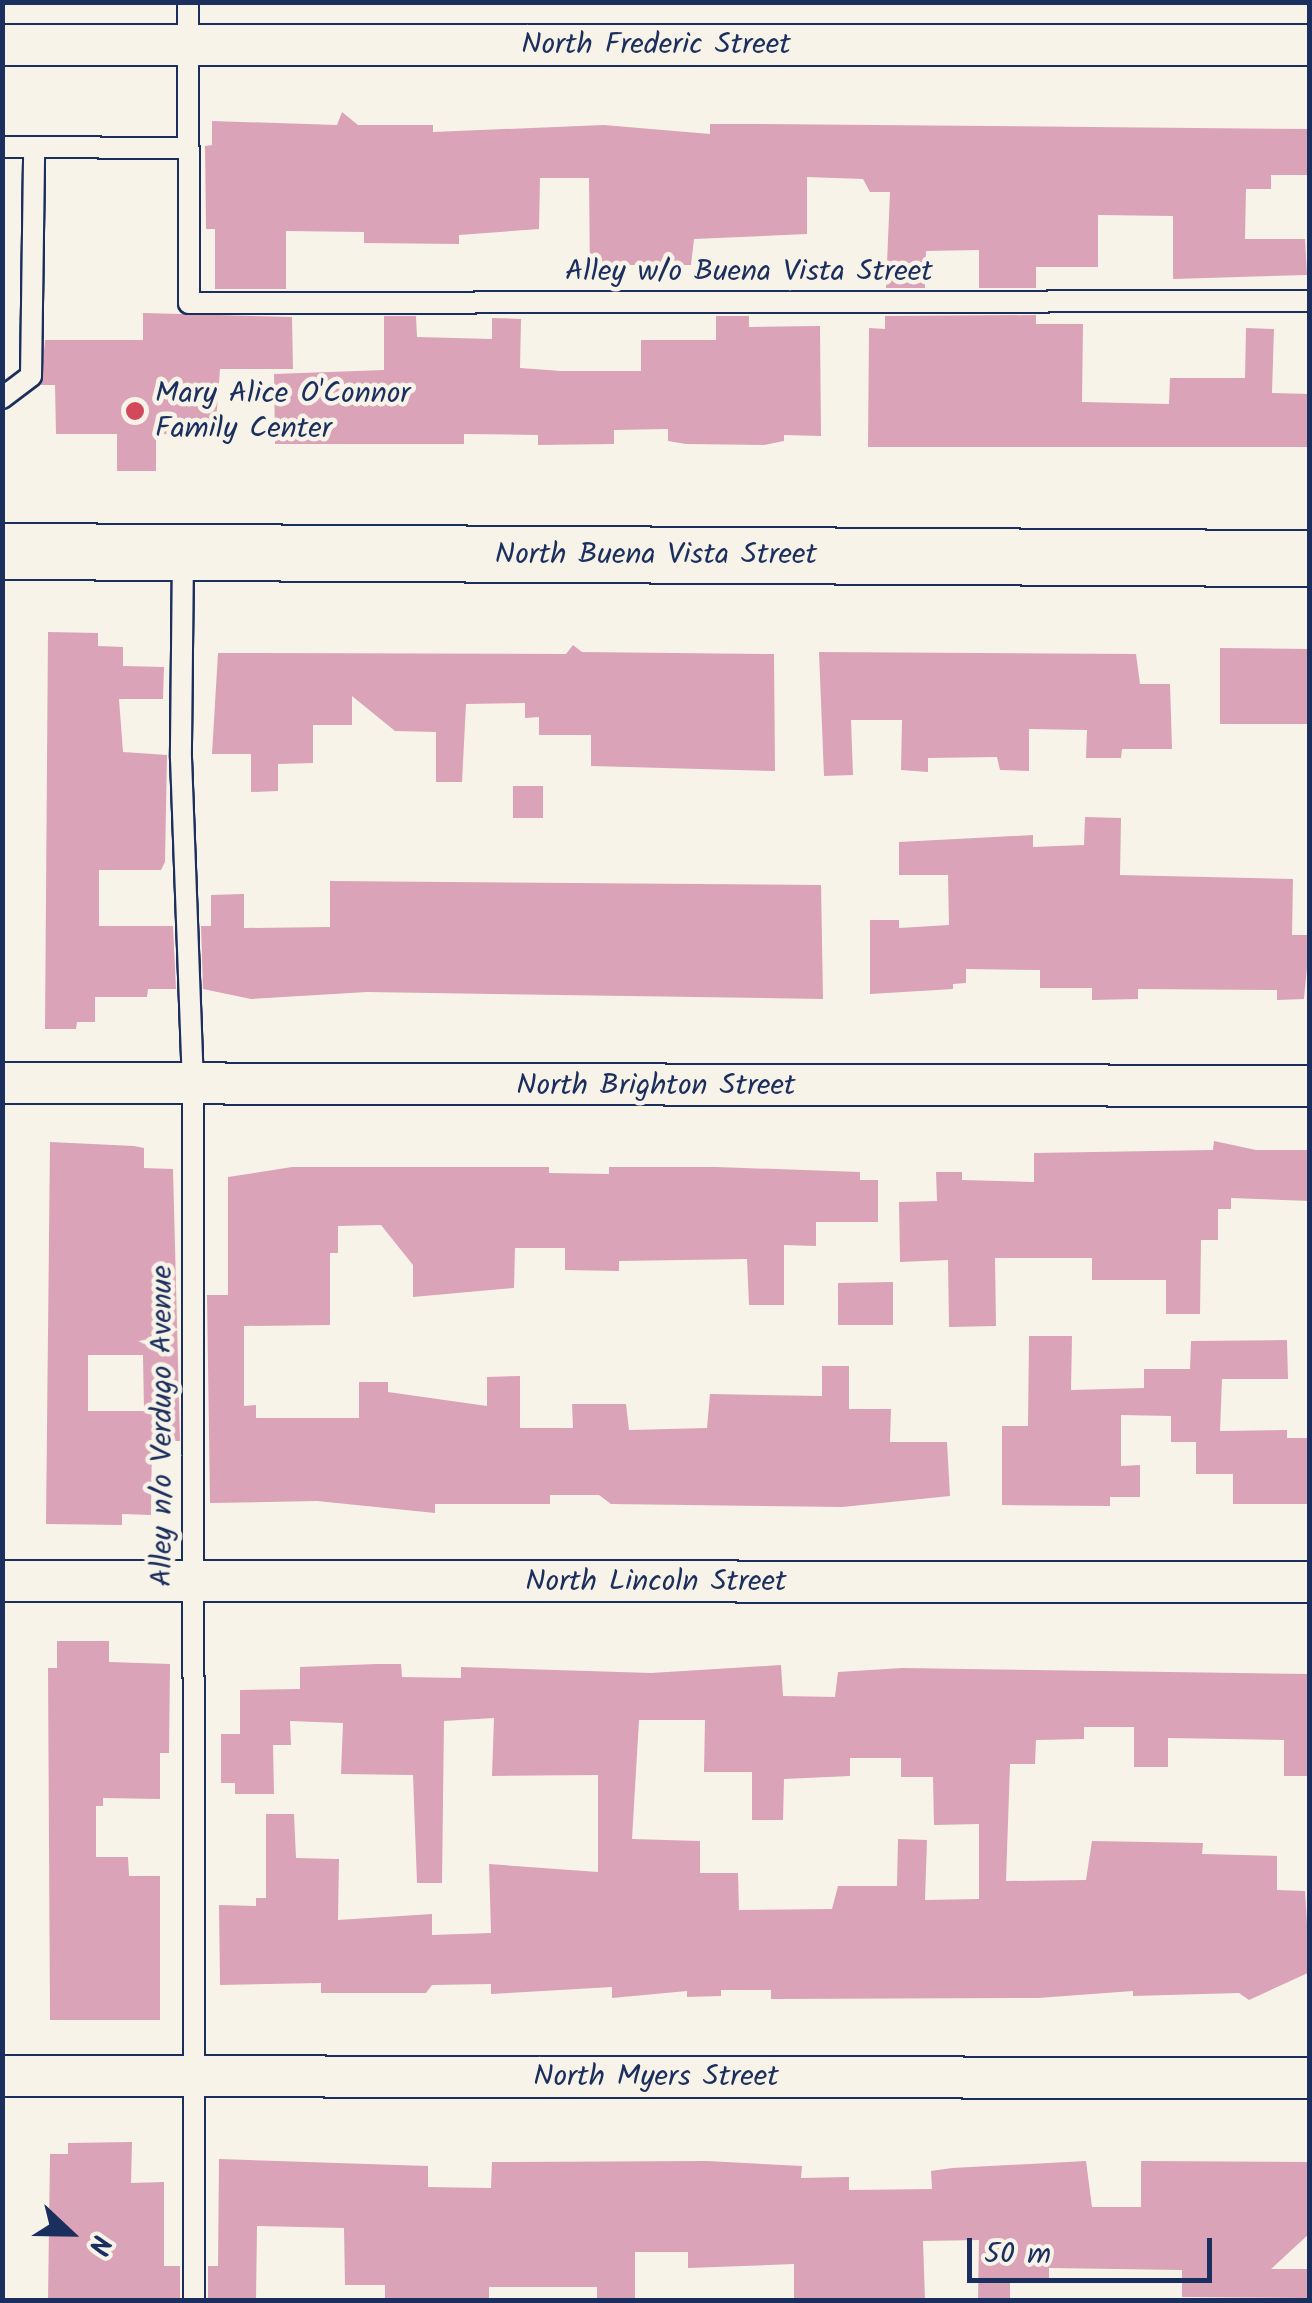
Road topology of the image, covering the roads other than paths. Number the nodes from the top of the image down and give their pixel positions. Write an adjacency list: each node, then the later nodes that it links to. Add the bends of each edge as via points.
1 (188, 2): 3 (lane)
2 (2, 45): 3 (street, North Frederic Street)
3 (188, 45): 4 (street, North Frederic Street); 7 (lane)
4 (1310, 46)
5 (2, 147): 6 (lane)
6 (34, 148): 7 (lane); 9 (lane, via 31,376)
7 (188, 148): 8 (lane, Alley w/o Buena Vista Street, via 189,303)
8 (1310, 301)
9 (2, 398)
10 (2, 551): 11 (main road, North Buena Vista Street)
11 (183, 552): 12 (main road, North Buena Vista Street); 14 (lane, Alley n/o Verdugo Avenue, via 181,758)
12 (1310, 558)
13 (2, 1083): 14 (street, North Brighton Street)
14 (192, 1086): 15 (street, North Brighton Street); 17 (lane, Alley n/o Verdugo Avenue)
15 (1310, 1086)
16 (2, 1581): 17 (street, North Lincoln Street)
17 (193, 1582): 18 (street, North Lincoln Street); 20 (lane, Alley n/o Verdugo Avenue)
18 (1310, 1582)
19 (2, 2076): 20 (street, North Myers Street)
20 (194, 2076): 21 (street, North Myers Street); 22 (lane, Alley n/o Verdugo Avenue)
21 (1310, 2078)
22 (194, 2300)

